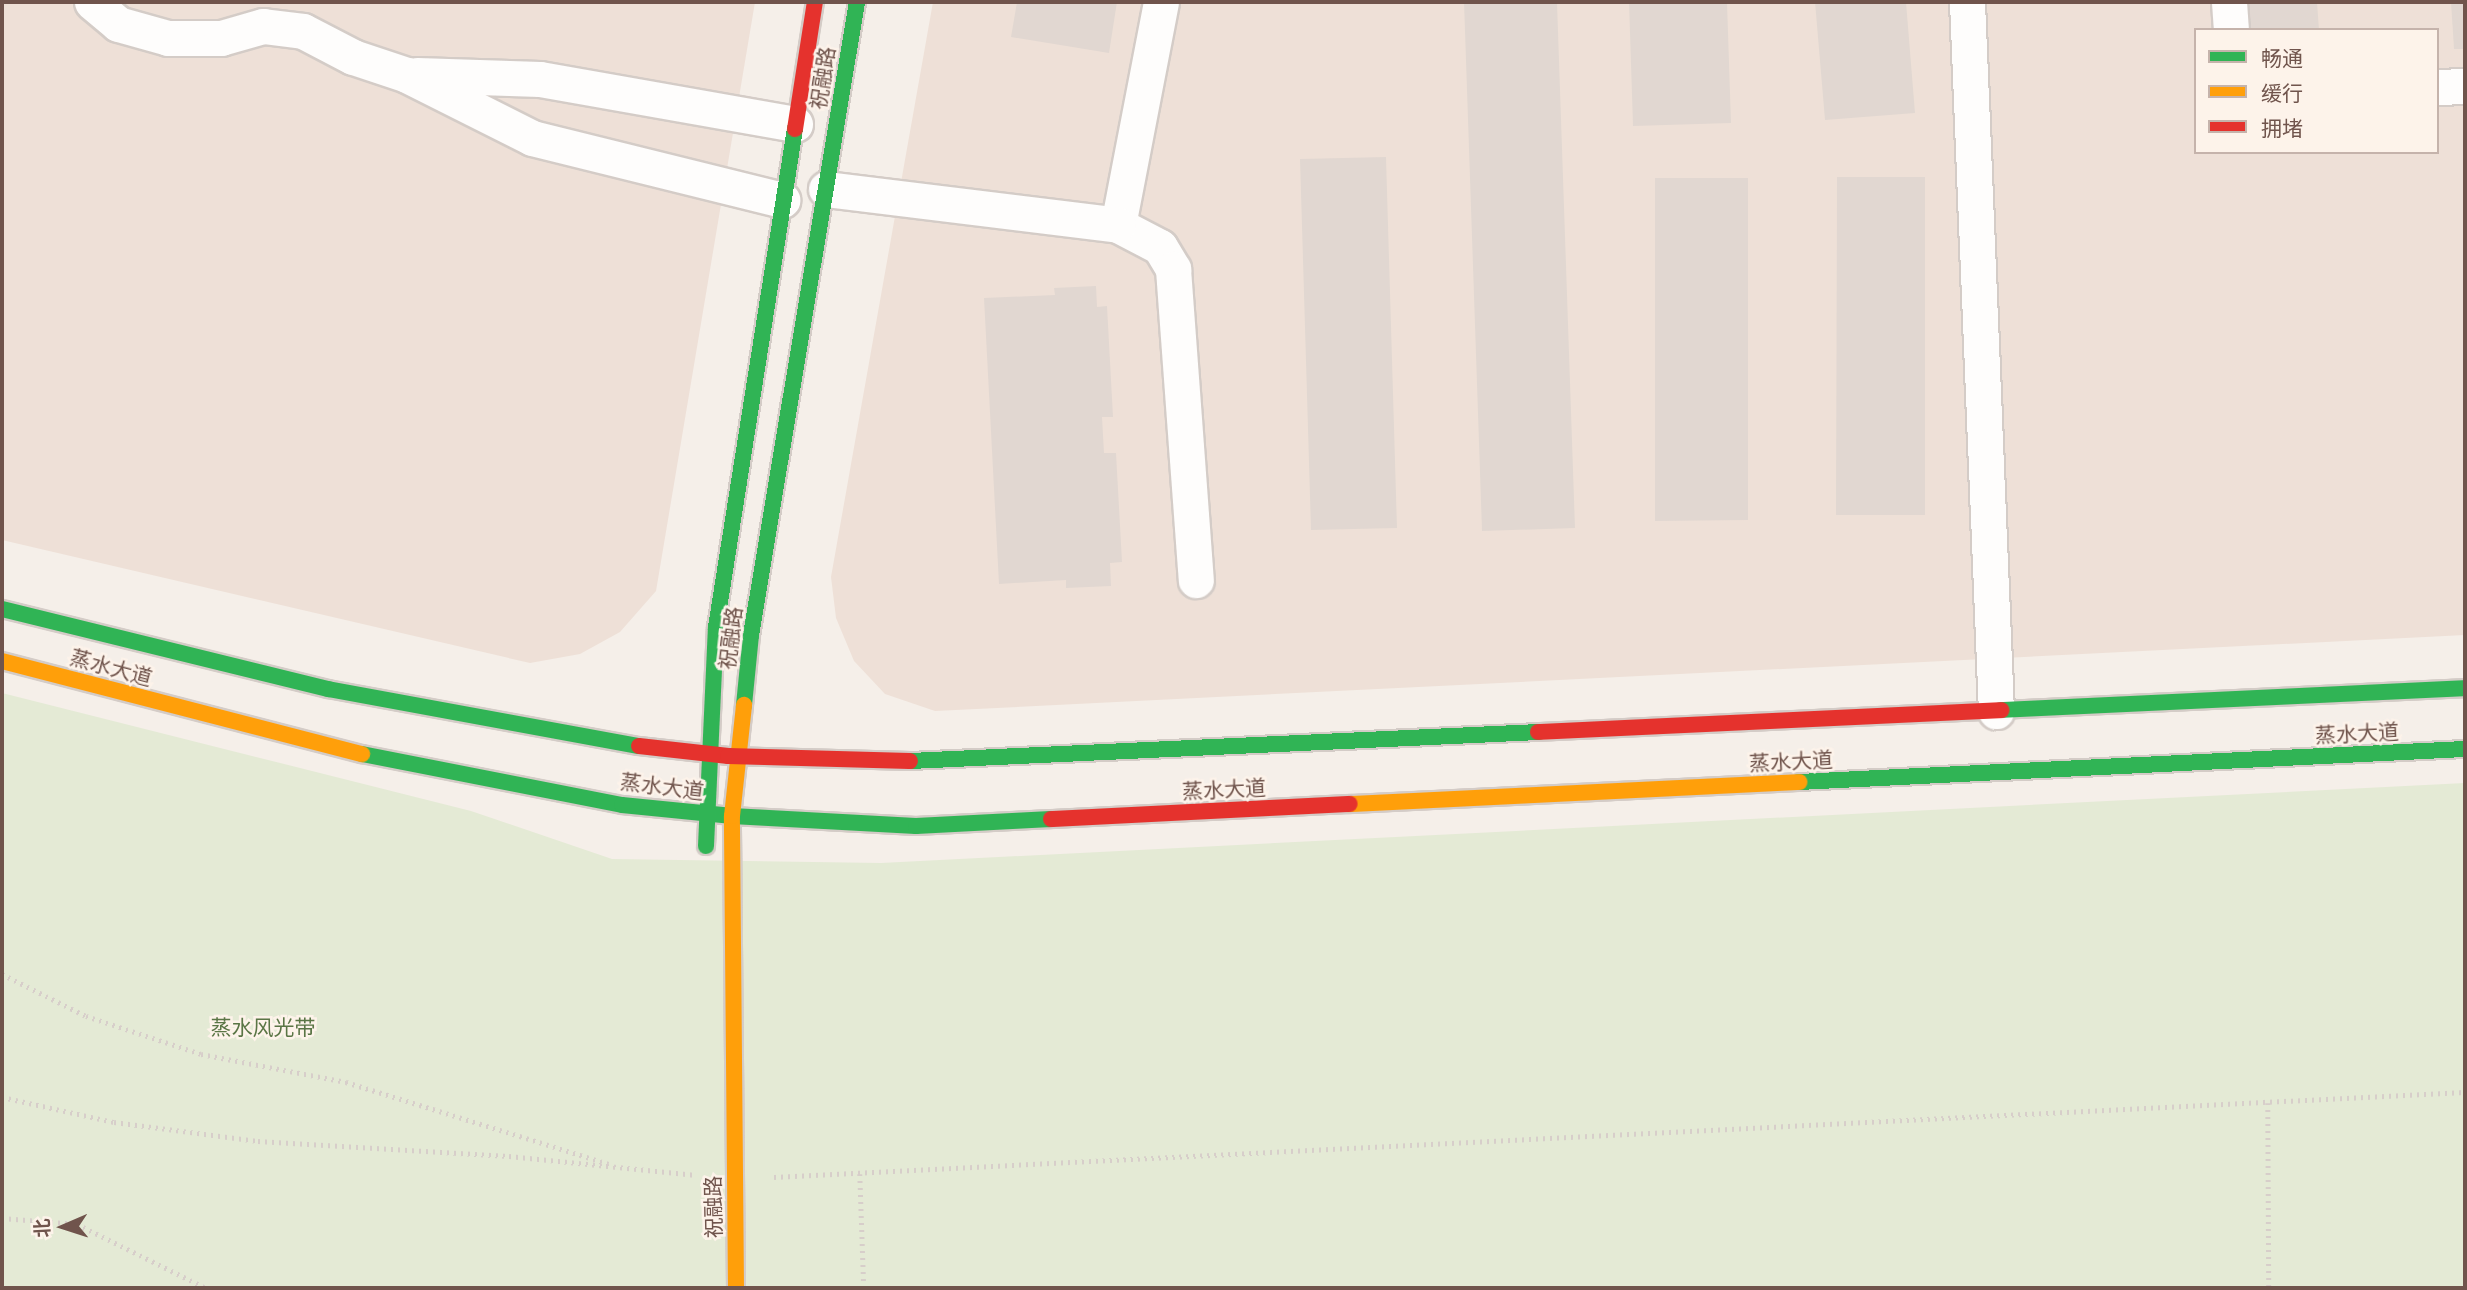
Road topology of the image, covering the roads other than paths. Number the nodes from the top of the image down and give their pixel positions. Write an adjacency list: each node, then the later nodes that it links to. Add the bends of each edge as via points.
1 (92, 2): 8 (street, via 118,24 168,38 221,38 263,26 303,31 354,57)
2 (815, 2): 11 (main road, 祝融路)
3 (858, 2): 12 (main road, 祝融路)
4 (1161, 2): 14 (street)
5 (1967, 2): 19 (street)
6 (2229, 2): 7 (street)
7 (2231, 28)
8 (407, 75): 11 (street, via 540,79); 13 (street, via 532,138)
9 (2465, 86): 10 (street)
10 (2439, 87)
11 (795, 124): 13 (main road, 祝融路)
12 (826, 189): 14 (street); 22 (main road, 祝融路, via 751,635)
13 (782, 200): 21 (main road, 祝融路, via 716,627)
14 (1118, 225): 15 (street, via 1160,247 1173,269)
15 (1196, 580)
16 (2, 609): 21 (main road, 蒸水大道, via 328,689 625,744)
17 (2, 661): 23 (main road, 蒸水大道, via 341,750 622,805)
18 (2465, 688): 19 (main road, 蒸水大道)
19 (1996, 711): 22 (main road, 蒸水大道, via 914,761)
20 (2465, 749): 24 (main road, 蒸水大道, via 916,826)
21 (709, 753): 22 (main road, 蒸水大道); 23 (main road, 祝融路)
22 (739, 756): 24 (main road, 祝融路)
23 (705, 814): 24 (main road, 蒸水大道); 25 (main road, 祝融路)
24 (732, 816): 26 (main road, 祝融路)
25 (707, 870)
26 (736, 1288)

